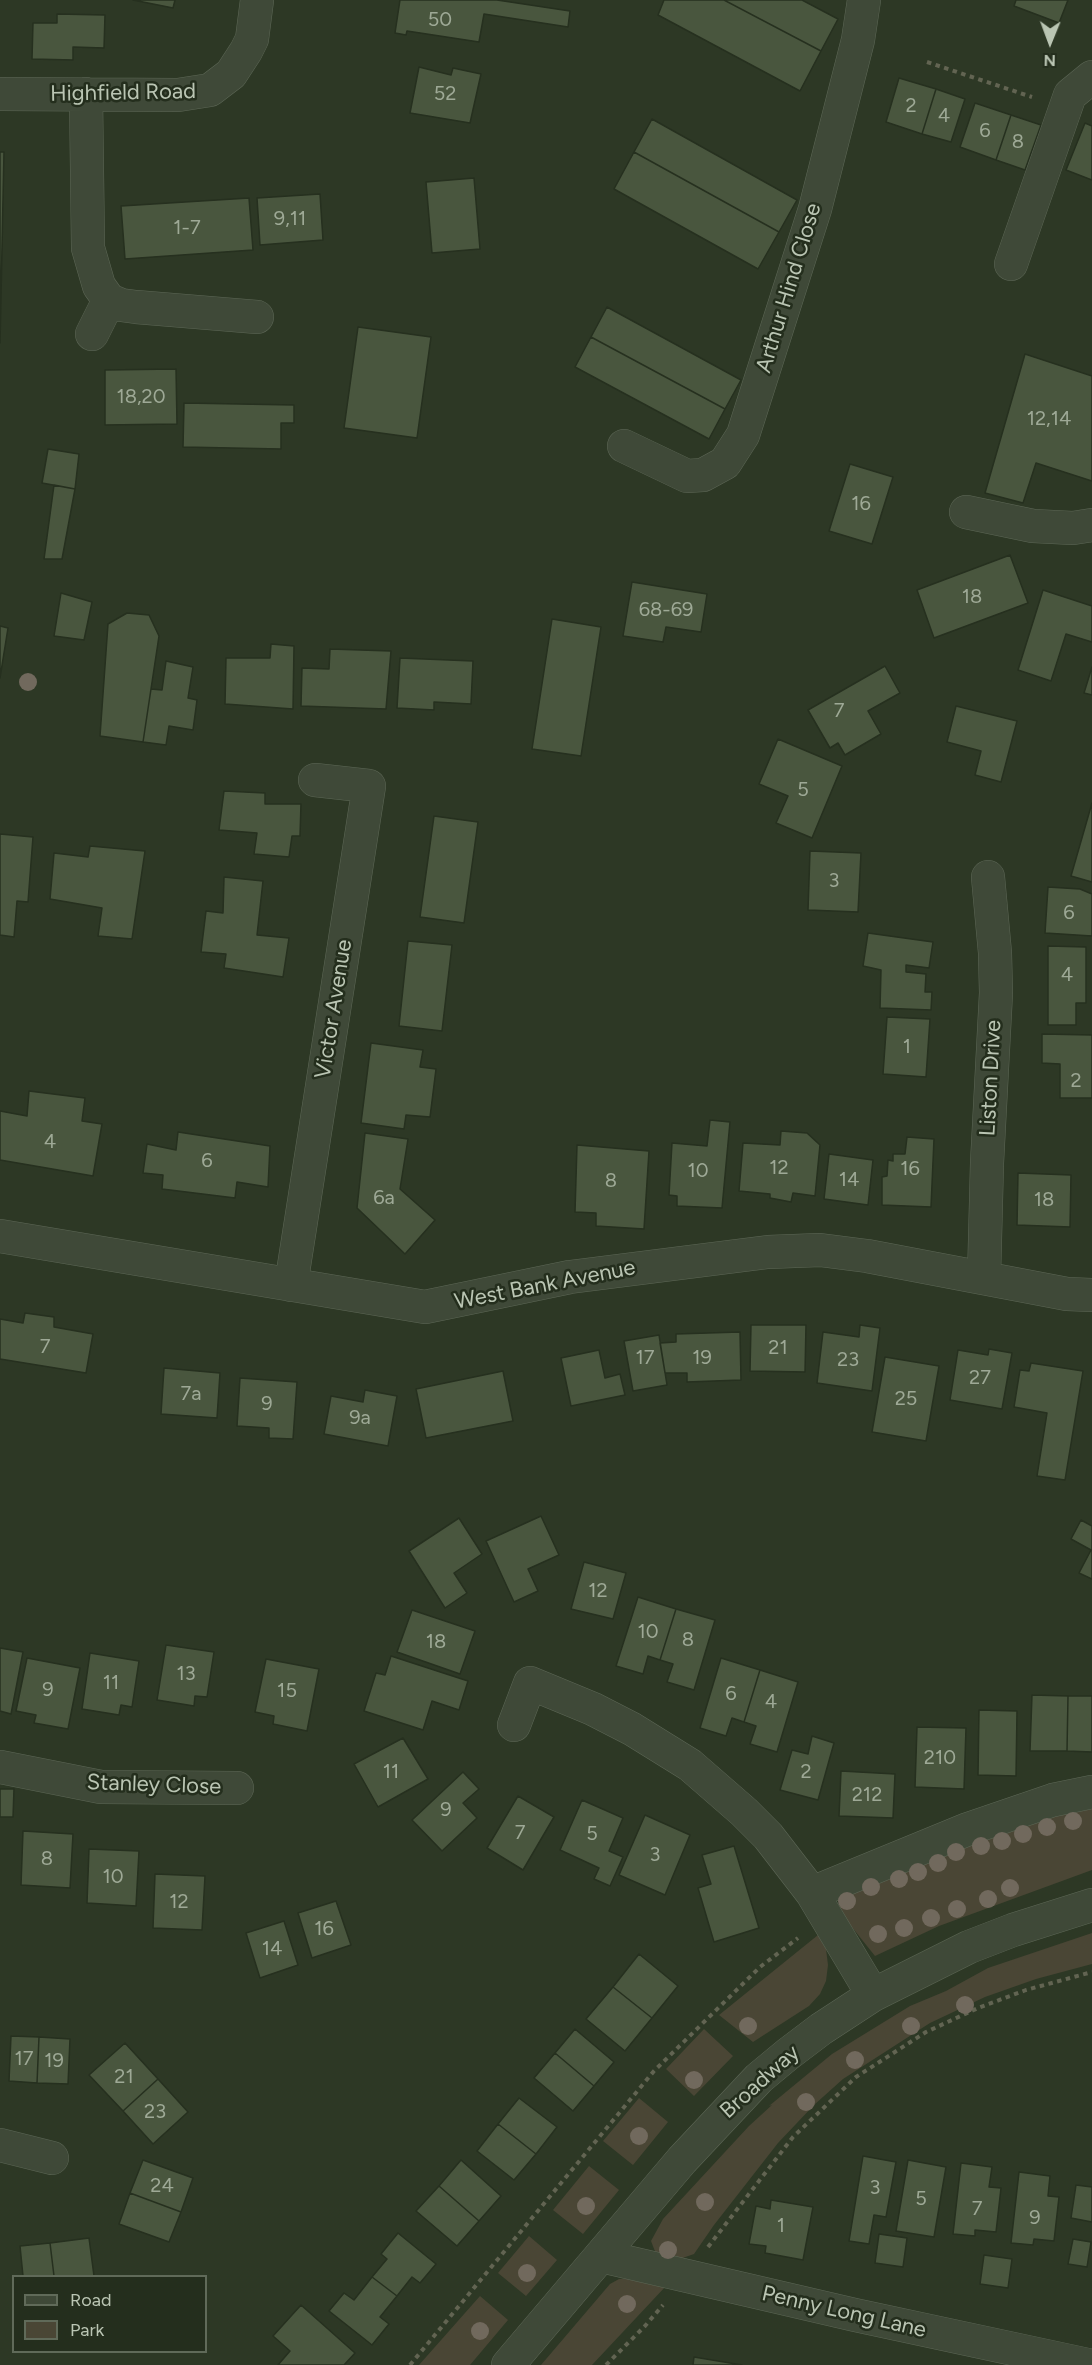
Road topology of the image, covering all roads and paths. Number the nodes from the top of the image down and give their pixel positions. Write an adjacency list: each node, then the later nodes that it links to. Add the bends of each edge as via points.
1 (257, 0): 6 (street, Highfield Road, via 252,39 246,51 231,74 210,90 178,95)
2 (864, 0): 12 (street, Arthur Hind Close, via 858,40 815,209 743,435 725,463 703,475 687,476)
3 (927, 62): 7 (path)
4 (1092, 77): 8 (street, via 1070,95)
5 (0, 94): 6 (street, Highfield Road)
6 (86, 94): 9 (street, via 88,248 99,285)
7 (1036, 99)
8 (1011, 264)
9 (109, 300): 10 (street, via 136,307); 11 (street)
10 (257, 317)
11 (92, 334)
12 (624, 446)
13 (966, 512): 14 (street, via 1033,526)
14 (1092, 525)
15 (315, 780): 19 (street, Victor Avenue, via 369,786)
16 (988, 877): 18 (street, Liston Drive, via 996,993)
17 (0, 1236): 19 (street, West Bank Avenue)
18 (984, 1278): 19 (street, West Bank Avenue, via 820,1250 768,1252 570,1276 425,1306); 20 (street, West Bank Avenue)
19 (291, 1285)
20 (1092, 1295)
21 (514, 1725): 25 (street, via 534,1672 632,1728 690,1765 723,1792 768,1836)
22 (0, 1767): 23 (street, Stanley Close, via 101,1787)
23 (237, 1788)
24 (1092, 1792): 25 (street, via 1053,1800 968,1829)
25 (819, 1905): 28 (street); 33 (path, via 654,2071)
26 (1092, 1905): 28 (street, Broadway, via 969,1947)
27 (1092, 1972): 32 (path, via 1026,1990 969,2012 926,2032 855,2077 777,2156)
28 (873, 1995): 31 (street, Broadway, via 821,2029 759,2078 682,2160)
29 (0, 2145): 30 (street)
30 (52, 2158)
31 (602, 2256): 32 (street, Penny Long Lane); 34 (street, Broadway)
32 (685, 2276): 35 (path, via 645,2326); 36 (street, Penny Long Lane)
33 (410, 2365)
34 (508, 2365)
35 (606, 2365)
36 (1088, 2365)

